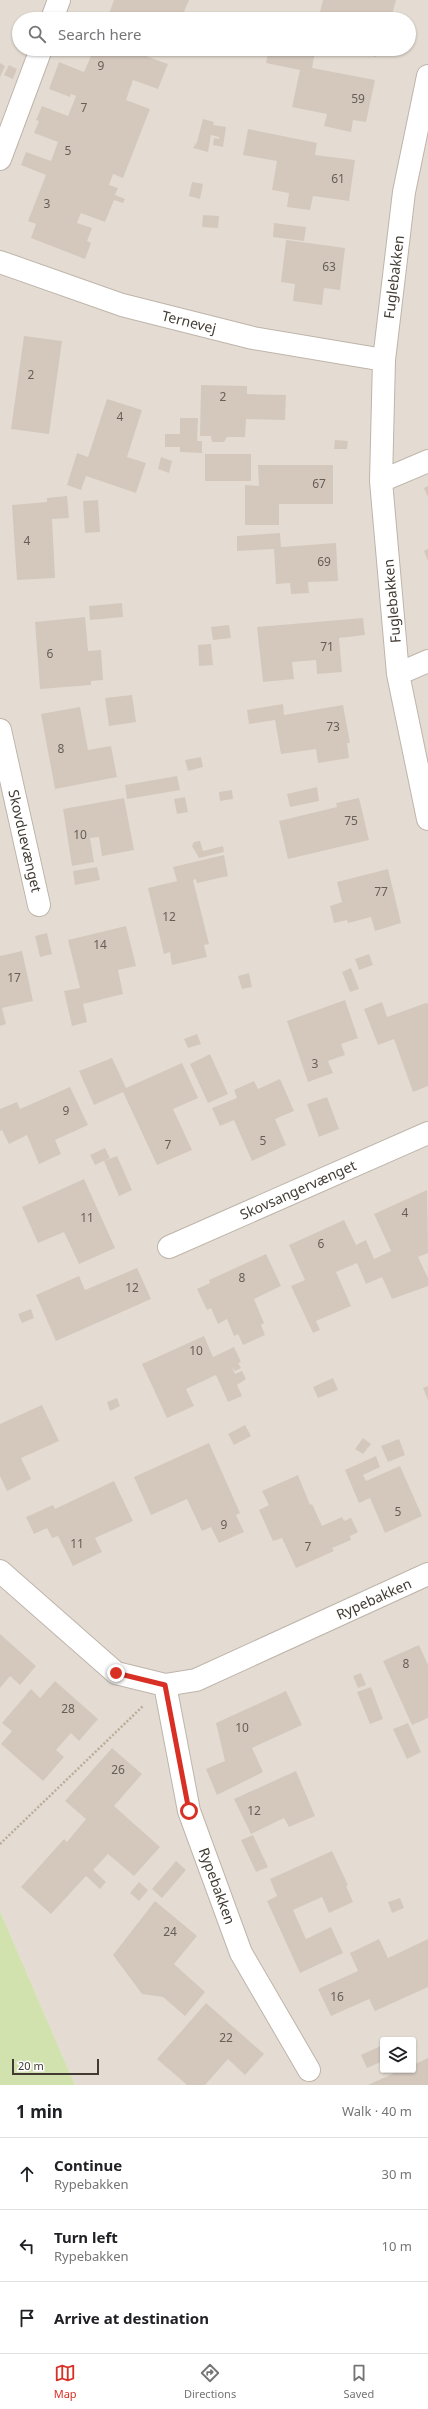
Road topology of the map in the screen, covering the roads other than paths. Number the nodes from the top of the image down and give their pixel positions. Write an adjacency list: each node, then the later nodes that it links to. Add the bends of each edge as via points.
1 (59, 0): 2 (street)
2 (55, 12)
3 (38, 56): 5 (street)
4 (428, 76): 7 (street, Fuglebakken, via 404,192)
5 (0, 159)
6 (0, 262): 7 (street, Ternevej, via 130,307 253,338)
7 (384, 360): 9 (street, Fuglebakken)
8 (428, 461): 9 (street)
9 (381, 481): 11 (street, Fuglebakken)
10 (428, 661): 11 (street)
11 (398, 674): 13 (street, Fuglebakken)
12 (0, 730): 14 (street, Skovduevænget)
13 (428, 819)
14 (39, 905)
15 (428, 1133): 16 (street, Skovsangervænget)
16 (169, 1247)
17 (0, 1571): 19 (street, Rypebakken, via 116,1673)
18 (428, 1574): 19 (street, Rypebakken, via 196,1680)
19 (165, 1685): 20 (street, Rypebakken, via 189,1811 241,1953)
20 (309, 2070)

